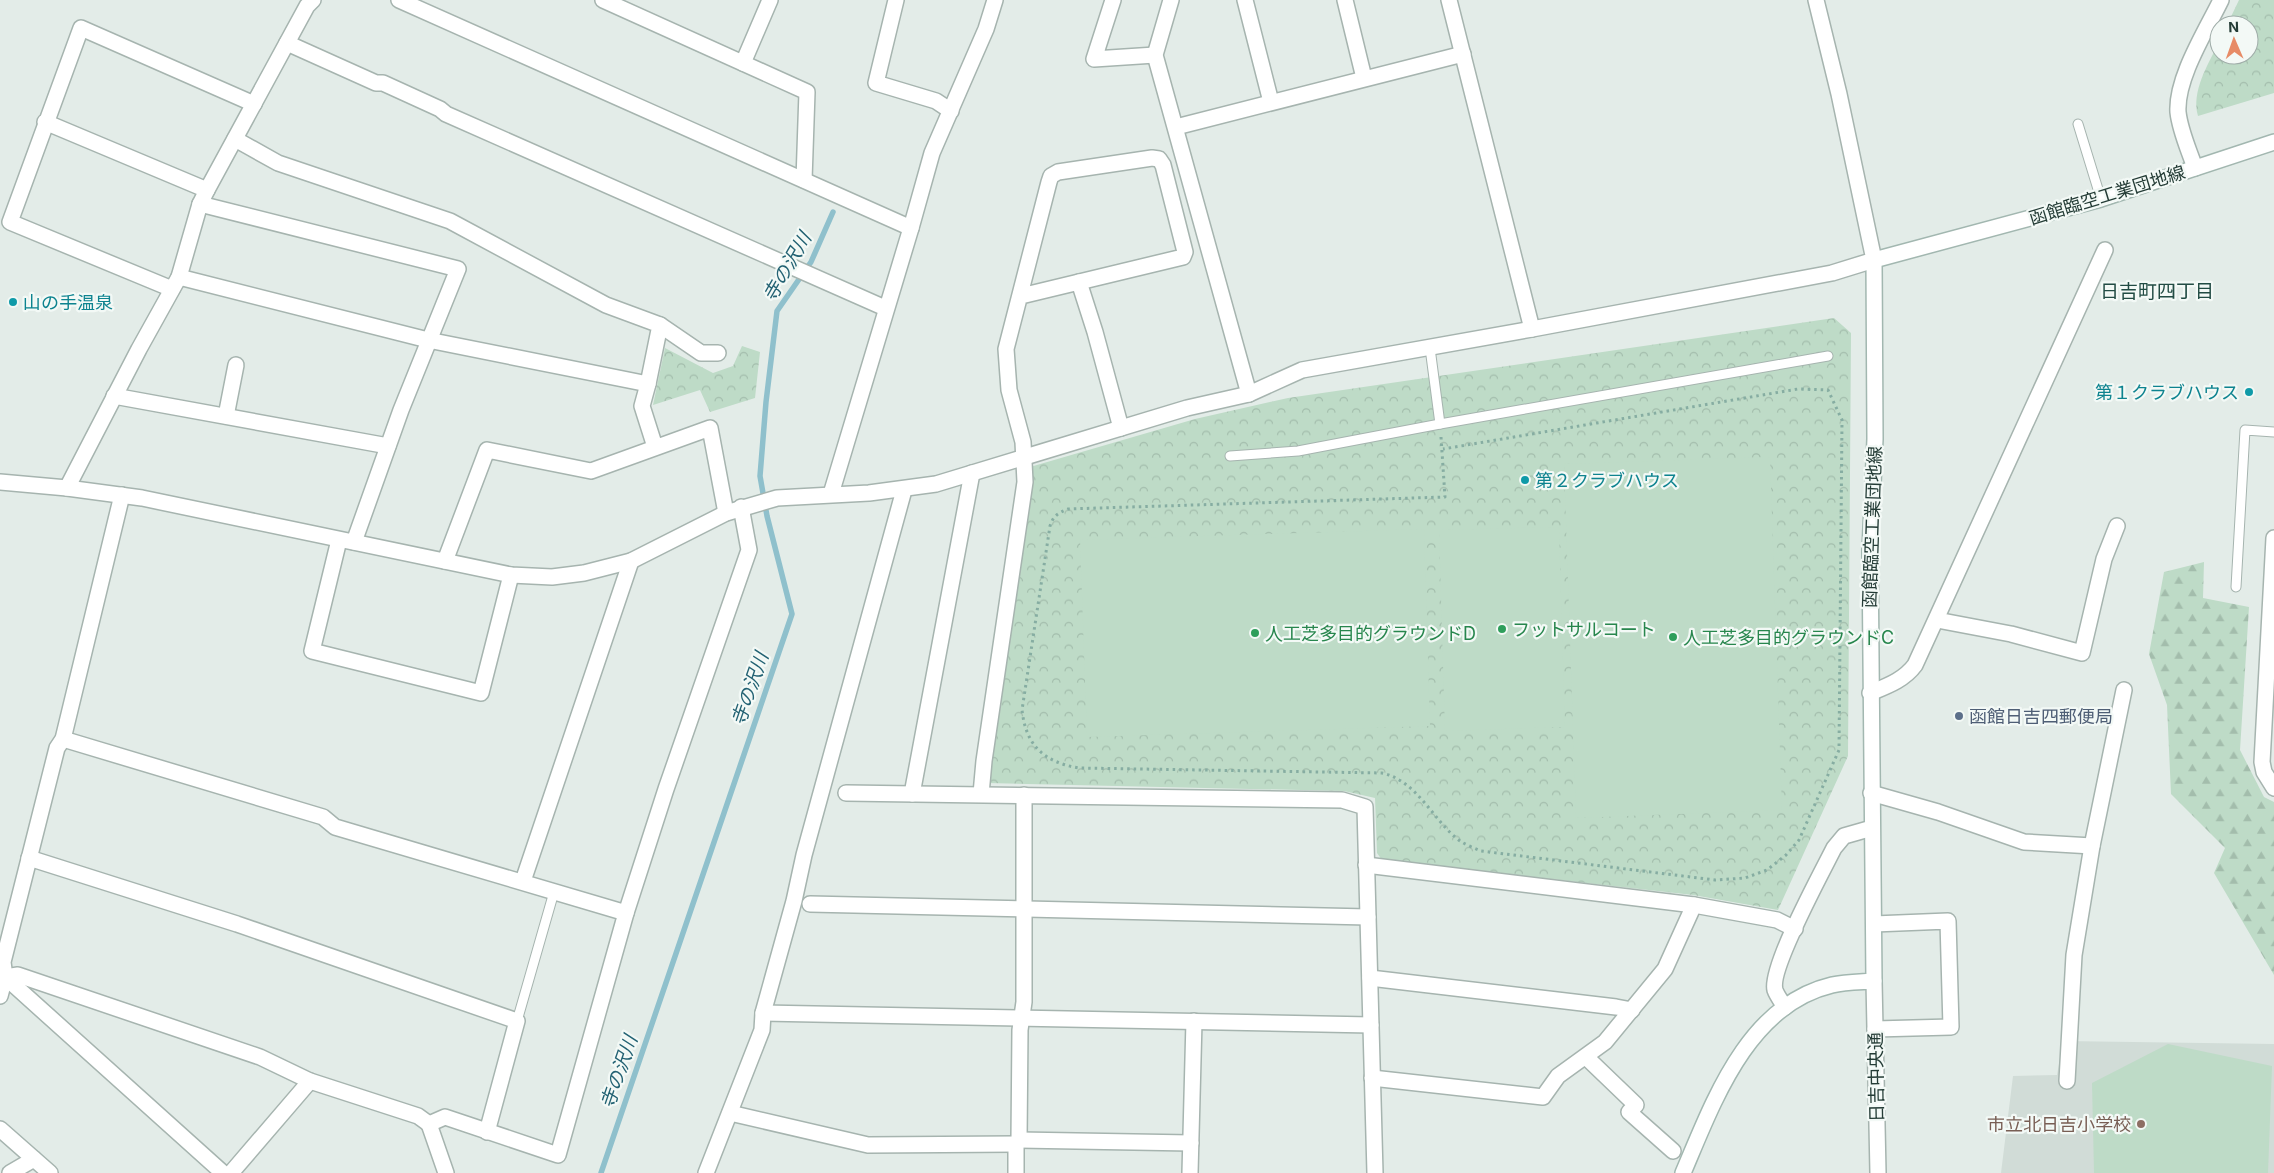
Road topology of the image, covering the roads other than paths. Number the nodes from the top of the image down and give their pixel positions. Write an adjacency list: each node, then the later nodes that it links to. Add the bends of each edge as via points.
1 (313, 0): 14 (street)
2 (399, 0): 28 (street)
3 (603, 0): 17 (street)
4 (770, 0): 17 (street)
5 (896, 0): 21 (street, via 876,84 936,102)
6 (995, 0): 21 (street, via 986,29)
7 (1112, 0): 16 (street, via 1094,58)
8 (1171, 0): 16 (street)
9 (1245, 0): 19 (street)
10 (1345, 0): 18 (street)
11 (1449, 0): 15 (street)
12 (1816, 0): 34 (street)
13 (2221, 0): 27 (street, via 2178,97 2178,113)
14 (287, 43): 20 (street); 38 (street)
15 (1463, 54): 18 (street); 40 (street)
16 (1155, 55): 24 (street)
17 (743, 63): 28 (street, via 807,92)
18 (1364, 78): 19 (street)
19 (1271, 102): 24 (street)
20 (254, 104): 22 (street, via 81,28); 25 (street)
21 (950, 110): 32 (street, via 932,153)
22 (45, 122): 29 (street); 36 (street, via 10,222)
23 (2078, 124): 30 (lane)
24 (1176, 127): 47 (street)
25 (234, 139): 29 (street); 39 (street, via 278,163 450,221 606,305)
26 (2274, 142): 27 (street, 函館臨空工業団地線)
27 (2194, 168): 30 (street, 函館臨空工業団地線)
28 (804, 180): 32 (street)
29 (207, 190): 31 (street)
30 (2100, 199): 34 (street, 函館臨空工業団地線)
31 (200, 204): 36 (street); 41 (street, via 458,269)
32 (911, 228): 38 (street)
33 (2105, 250): 72 (street)
34 (1874, 260): 40 (street, via 1832,273); 74 (street, 函館臨空工業団地線, via 1875,438 1870,550)
35 (1079, 282): 37 (street); 37 (street, via 1183,257 1185,252 1159,159 1068,170 1052,176); 51 (street)
36 (176, 283): 41 (street); 48 (street)
37 (1021, 296): 56 (street, via 1006,349 1008,390 1024,442)
38 (886, 308): 61 (street)
39 (660, 325): 43 (street, via 701,353); 46 (street)
40 (1532, 330): 42 (street)
41 (428, 340): 46 (street); 53 (street)
42 (1430, 348): 47 (street, via 1302,370); 50 (lane)
43 (718, 353)
44 (1828, 356): 50 (lane)
45 (236, 365): 49 (street)
46 (648, 384): 54 (street, via 642,406)
47 (1249, 394): 51 (street)
48 (114, 396): 49 (street); 59 (street)
49 (226, 416): 53 (street)
50 (1440, 424): 55 (lane, via 1298,451)
51 (1121, 428): 56 (street)
52 (2274, 432): 71 (lane, via 2245,430)
53 (388, 446): 67 (street)
54 (655, 447): 64 (street, via 710,428); 69 (street, via 591,471 487,450)
55 (1230, 456)
56 (1023, 457): 57 (street); 80 (street, via 1025,482)
57 (972, 473): 60 (street); 79 (street)
58 (0, 482): 59 (street)
59 (67, 488): 62 (street)
60 (904, 490): 61 (street); 101 (street)
61 (831, 494): 63 (street, via 777,498)
62 (122, 495): 67 (street); 75 (street)
63 (747, 506): 64 (street); 91 (street, via 749,550)
64 (726, 513): 68 (street)
65 (2117, 526): 72 (street, via 2104,559 2082,653 2011,634)
66 (2274, 538): 76 (street, via 2262,762)
67 (347, 541): 69 (street); 70 (street, via 312,651 481,693)
68 (631, 560): 70 (street, via 584,573 552,577); 86 (street)
69 (445, 561): 70 (street)
70 (511, 575)
71 (2236, 587)
72 (1937, 620): 74 (street, via 1909,673)
73 (2124, 690): 83 (street)
74 (1870, 693): 78 (street, 函館臨空工業団地線)
75 (63, 739): 84 (street, via 57,748); 86 (street, via 323,817 335,827)
76 (2274, 788)
77 (846, 793): 79 (street)
78 (1871, 793): 82 (street, 函館臨空工業団地線); 83 (street, via 2024,842)
79 (912, 794): 80 (street)
80 (981, 794): 81 (street)
81 (1024, 795): 85 (street, via 1342,800 1365,807); 90 (street)
82 (1872, 828): 93 (street, 函館臨空工業団地線); 94 (street, via 1844,836 1834,848)
83 (2092, 846): 110 (street, via 2074,955)
84 (29, 858): 95 (street, via 2,962); 103 (street, via 237,924)
85 (1366, 865): 89 (street); 92 (street)
86 (523, 882): 87 (street)
87 (554, 892): 91 (street); 103 (lane)
88 (810, 904): 90 (street)
89 (1694, 905): 94 (street, via 1777,920); 100 (street, via 1665,969)
90 (1024, 907): 92 (street); 102 (street)
91 (626, 913): 114 (street, via 558,1155)
92 (1368, 916): 96 (street)
93 (1874, 924): 97 (street, 函館臨空工業団地線); 106 (street, via 1948,922 1951,1027)
94 (1794, 929): 99 (street, via 1776,974 1775,990)
95 (5, 977): 98 (street); 109 (street, via 18,975 260,1057); 121 (street)
96 (1370, 978): 100 (street); 105 (street)
97 (1874, 981): 99 (street, via 1832,985); 106 (street, 日吉中央通)
98 (0, 996)
99 (1785, 1007): 128 (street, via 1753,1038 1724,1082)
100 (1632, 1010): 107 (street, via 1605,1042)
101 (763, 1013): 102 (street); 111 (street, via 762,1030)
102 (1022, 1017): 104 (street); 115 (street)
103 (516, 1021): 114 (street)
104 (1194, 1021): 105 (street); 116 (street)
105 (1371, 1025): 108 (street)
106 (1875, 1029): 129 (street, 日吉中央通)
107 (1586, 1057): 108 (street, via 1558,1076 1543,1097); 117 (street, via 1636,1104 1629,1112)
108 (1372, 1078): 127 (street)
109 (310, 1081): 112 (street, via 418,1116); 122 (street)
110 (2067, 1081)
111 (730, 1112): 115 (street, via 868,1145); 124 (street)
112 (429, 1124): 114 (street, via 445,1117); 123 (street)
113 (0, 1129): 118 (street)
114 (487, 1132)
115 (1017, 1142): 116 (street); 125 (street)
116 (1191, 1143): 126 (street)
117 (1674, 1151)
118 (34, 1159): 119 (street); 120 (street)
119 (10, 1173)
120 (50, 1173)
121 (222, 1173)
122 (230, 1173)
123 (446, 1173)
124 (706, 1173)
125 (1016, 1173)
126 (1190, 1173)
127 (1375, 1173)
128 (1683, 1173)
129 (1878, 1173)

